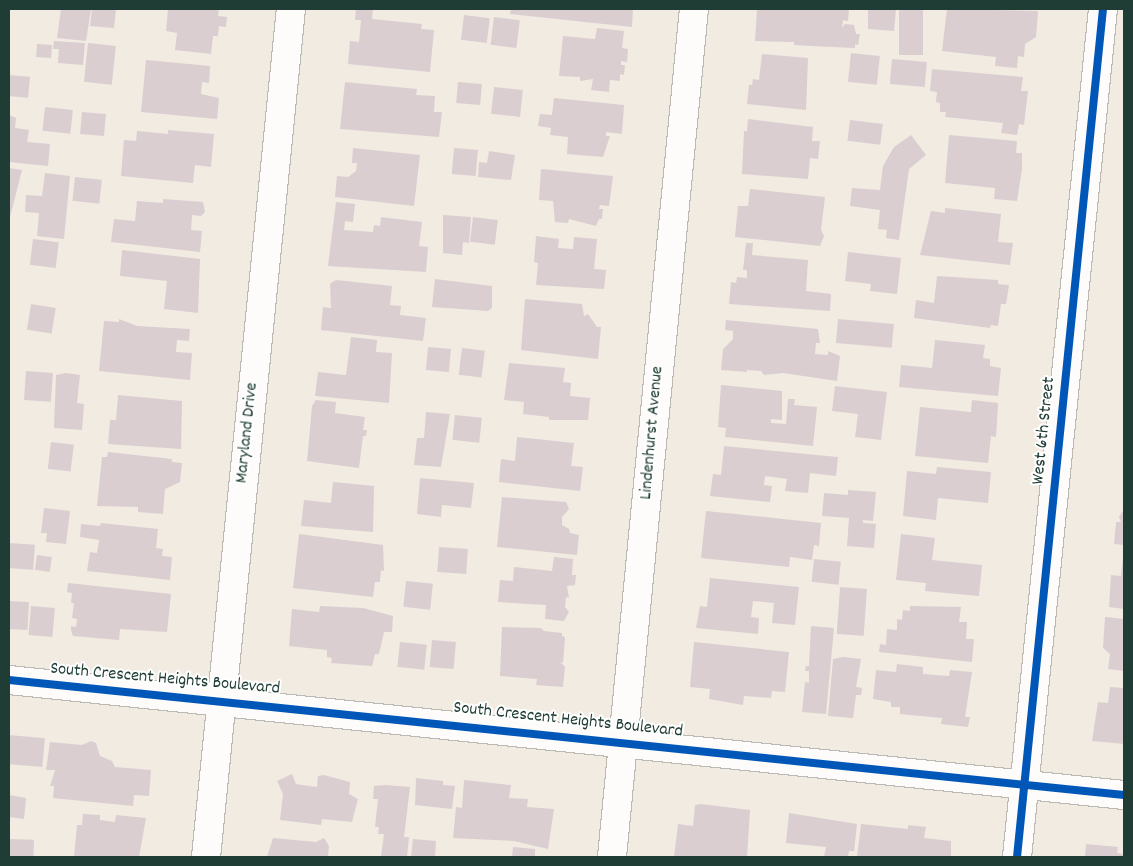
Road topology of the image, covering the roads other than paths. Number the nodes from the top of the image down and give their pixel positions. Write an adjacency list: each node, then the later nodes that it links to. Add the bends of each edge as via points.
1 (291, 9): 5 (street, Maryland Drive)
2 (694, 9): 6 (street, Lindenhurst Avenue)
3 (1103, 9): 7 (street, West 6th Street)
4 (9, 680): 5 (street, South Crescent Heights Boulevard)
5 (222, 700): 6 (street, South Crescent Heights Boulevard); 9 (street, Maryland Drive)
6 (624, 742): 7 (street, South Crescent Heights Boulevard); 10 (street, Lindenhurst Avenue)
7 (1024, 782): 8 (street, South Crescent Heights Boulevard); 11 (street, West 6th Street)
8 (1124, 795)
9 (206, 857)
10 (612, 857)
11 (1017, 857)

